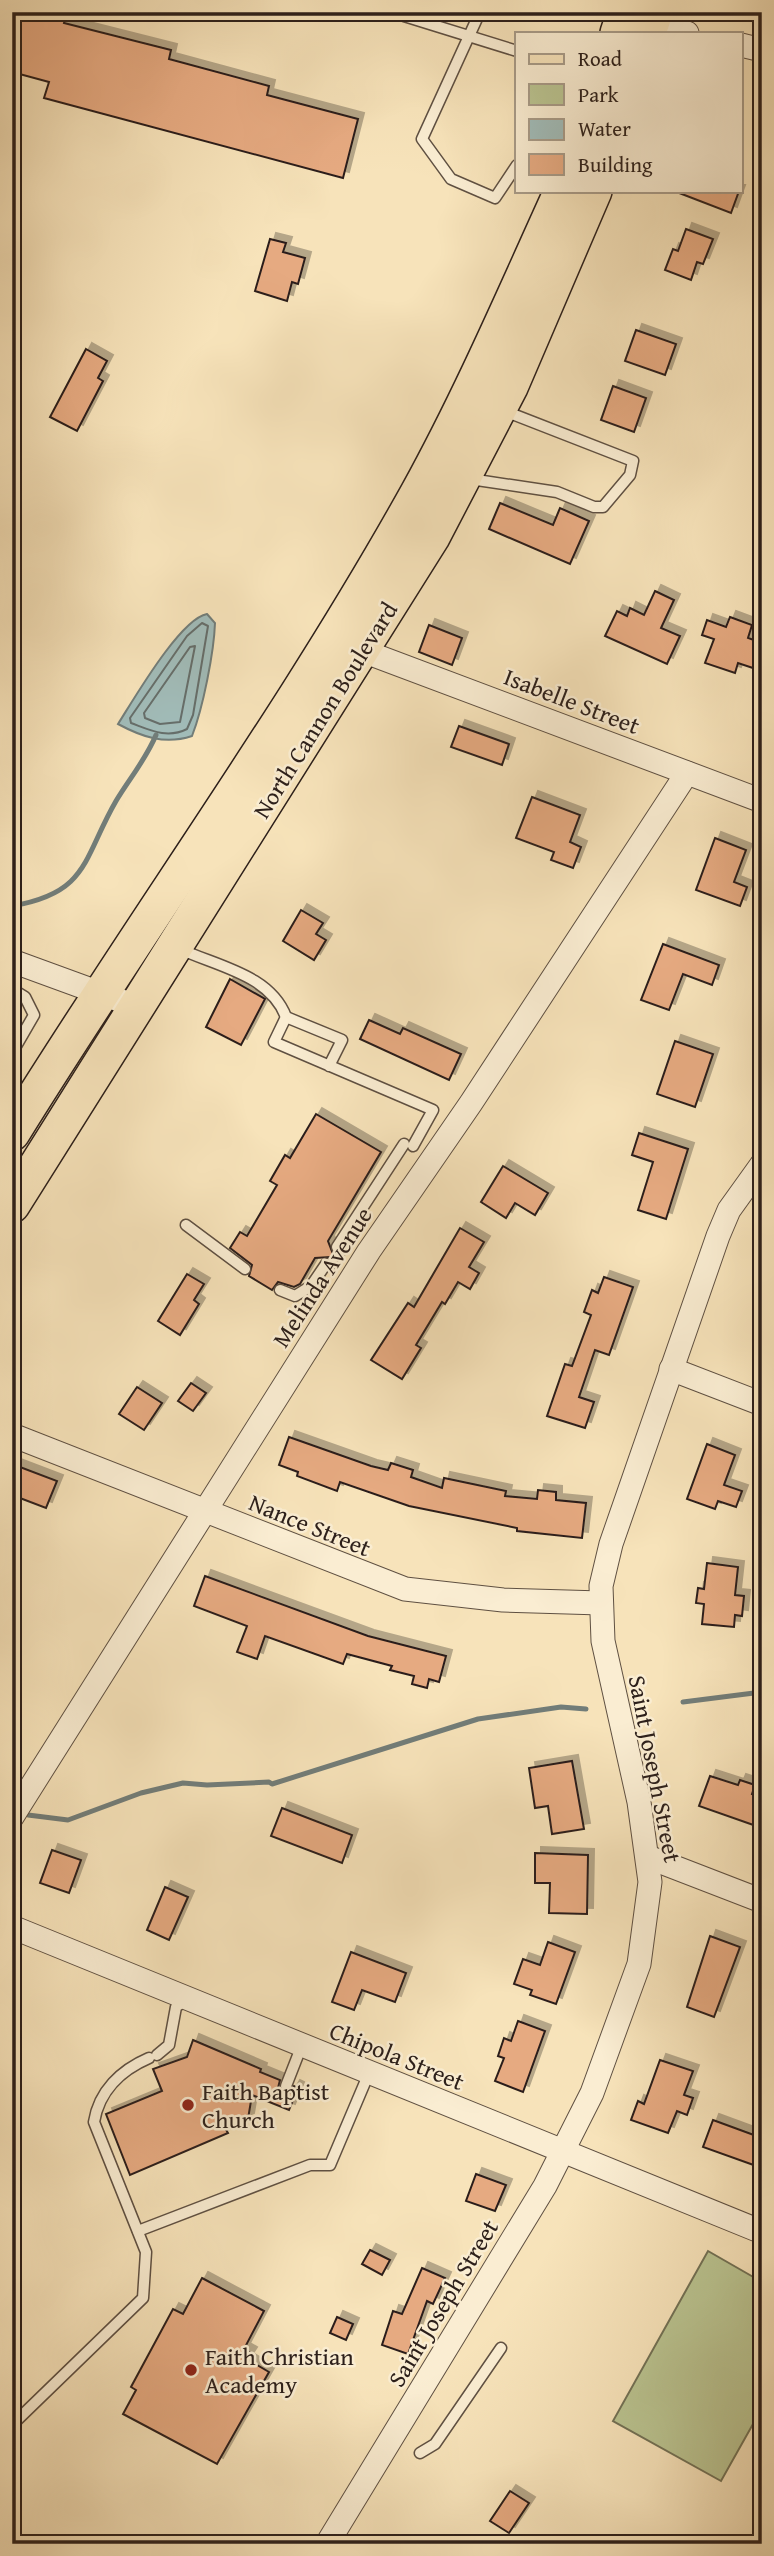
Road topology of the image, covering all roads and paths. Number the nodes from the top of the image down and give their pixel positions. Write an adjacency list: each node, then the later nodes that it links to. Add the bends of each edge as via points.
1 (480, 12): 5 (lane)
2 (404, 16): 5 (lane)
3 (637, 22): 4 (street)
4 (682, 32)
5 (468, 37): 7 (lane); 9 (lane, via 422,139 451,179 495,198)
6 (742, 45): 8 (street)
7 (515, 50)
8 (762, 50)
9 (515, 168)
10 (562, 192): 20 (main road, North Cannon Boulevard, via 482,368 418,492 283,715)
11 (594, 192): 12 (main road, North Cannon Boulevard)
12 (499, 408): 13 (main road, North Cannon Boulevard); 13 (lane, via 633,461 629,475 603,507 594,508 557,492)
13 (464, 479): 14 (main road, North Cannon Boulevard)
14 (363, 651): 15 (street, Isabelle Street); 17 (main road, North Cannon Boulevard)
15 (687, 773): 16 (street, Isabelle Street); 36 (street, Melinda Avenue, via 369,1251)
16 (762, 801)
17 (176, 947): 21 (main road, North Cannon Boulevard); 22 (lane, via 259,981 274,995)
18 (12, 961): 20 (street)
19 (12, 989): 23 (lane, via 24,997 34,1014)
20 (102, 993): 21 (street); 25 (main road, North Cannon Boulevard)
21 (138, 1007): 27 (main road, North Cannon Boulevard)
22 (286, 1017): 24 (lane, via 274,1042); 24 (lane, via 342,1040)
23 (12, 1052)
24 (329, 1066): 29 (lane, via 433,1110)
25 (12, 1132)
26 (762, 1164): 33 (street, Saint Joseph Street, via 729,1210)
27 (12, 1205)
28 (186, 1225): 31 (lane)
29 (337, 1247)
30 (326, 1264): 32 (lane, via 302,1293 295,1296)
31 (245, 1269)
32 (280, 1290)
33 (671, 1369): 34 (street); 37 (street, Saint Joseph Street, via 611,1544)
34 (762, 1404)
35 (12, 1435): 36 (street, Nance Street)
36 (206, 1511): 37 (street, Nance Street, via 405,1589 503,1600); 38 (street, Melinda Avenue)
37 (601, 1602): 39 (street, Saint Joseph Street, via 603,1641)
38 (12, 1817)
39 (648, 1857): 40 (street); 46 (street, Saint Joseph Street, via 648,1914 639,1964 592,2092)
40 (762, 1902)
41 (12, 1927): 42 (street, Chipola Street)
42 (188, 1999): 43 (street, Chipola Street); 47 (lane, via 176,2007 169,2045 113,2081 94,2122)
43 (302, 2045): 44 (street, Chipola Street); 45 (lane)
44 (369, 2073): 46 (street, Chipola Street); 47 (lane, via 330,2165 310,2165)
45 (286, 2086)
46 (563, 2151): 48 (street, Chipola Street); 52 (street, Saint Joseph Street)
47 (138, 2231): 50 (lane, via 146,2252 143,2298)
48 (762, 2232)
49 (501, 2348): 51 (lane, via 435,2444)
50 (12, 2425)
51 (420, 2453)
52 (327, 2544)

